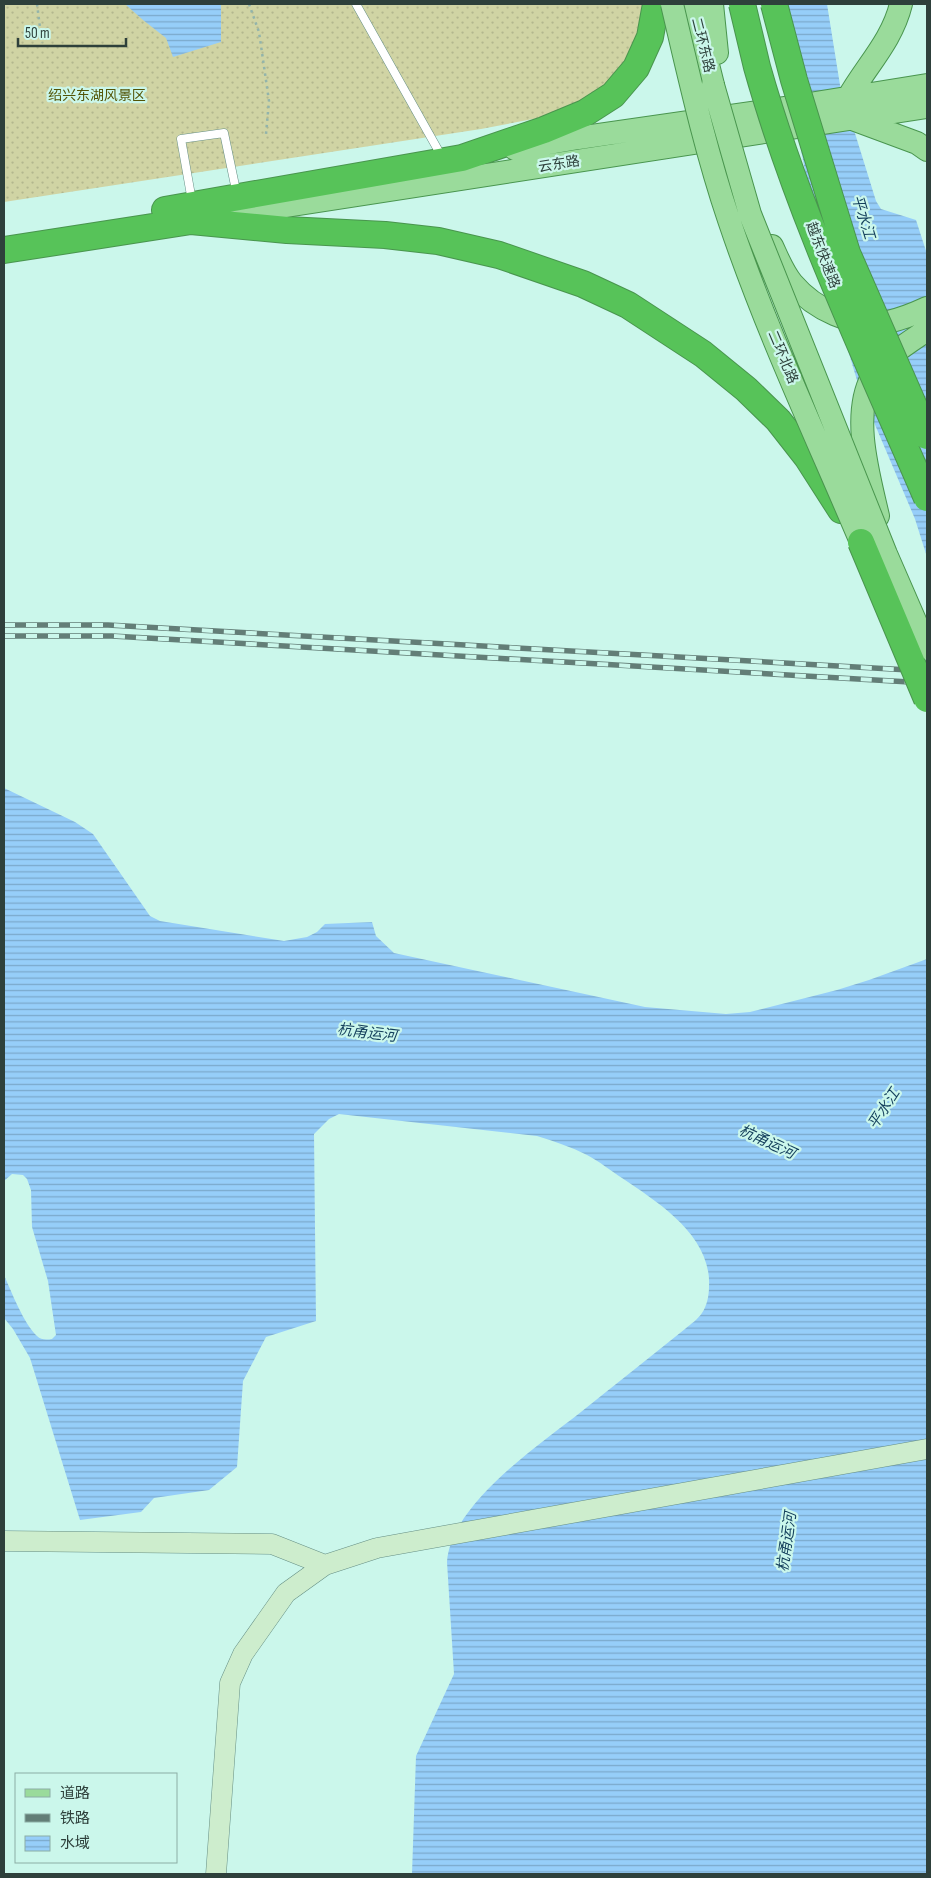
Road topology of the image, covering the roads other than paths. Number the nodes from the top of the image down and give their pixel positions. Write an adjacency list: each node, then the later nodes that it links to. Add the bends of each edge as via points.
1 (356, 4): 16 (lane)
2 (656, 4): 16 (highway, via 650,37 636,68 613,95 585,113 544,130)
3 (672, 4): 26 (main road, 二环北路, bridge, via 705,142 730,221 770,326)
4 (693, 4): 9 (main road, 二环东路)
5 (712, 4): 9 (main road, via 718,65)
6 (742, 4): 25 (highway, 越东快速路, bridge, via 793,178)
7 (774, 4): 24 (highway, 越东快速路, bridge, via 847,252)
8 (901, 4): 11 (main road, via 898,19 887,40)
9 (713, 85): 19 (main road, 二环北路, bridge)
10 (927, 85): 11 (main road, 云东路)
11 (848, 98): 13 (main road, 云东路)
12 (927, 107): 14 (main road, 云东路)
13 (793, 117): 14 (main road, 云东路); 16 (main road, 云东路, via 578,138); 18 (main road, 云东路)
14 (854, 120): 15 (main road, via 917,143)
15 (927, 150)
16 (453, 159): 17 (highway)
17 (237, 197): 18 (highway); 18 (lane, via 224,133 182,139)
18 (192, 213): 20 (highway); 21 (highway); 26 (highway, bridge, via 287,230 438,241 499,255 583,284 628,306 702,354 778,420 807,457)
19 (750, 214): 22 (main road, bridge, via 769,239 792,283 827,310 865,322 886,322); 27 (main road, 二环北路, bridge)
20 (4, 234)
21 (4, 250)
22 (927, 308)
23 (927, 330): 27 (main road, bridge, via 885,361 872,378 864,400 866,460)
24 (927, 436)
25 (927, 498)
26 (862, 542): 29 (highway, 二环北路, bridge)
27 (886, 554): 28 (main road, 二环北路, bridge)
28 (927, 648)
29 (927, 699)
30 (927, 1449): 32 (street, via 378,1548)
31 (4, 1541): 32 (street, via 272,1544)
32 (325, 1566): 33 (street, via 286,1593 243,1654 230,1682)
33 (216, 1874)

